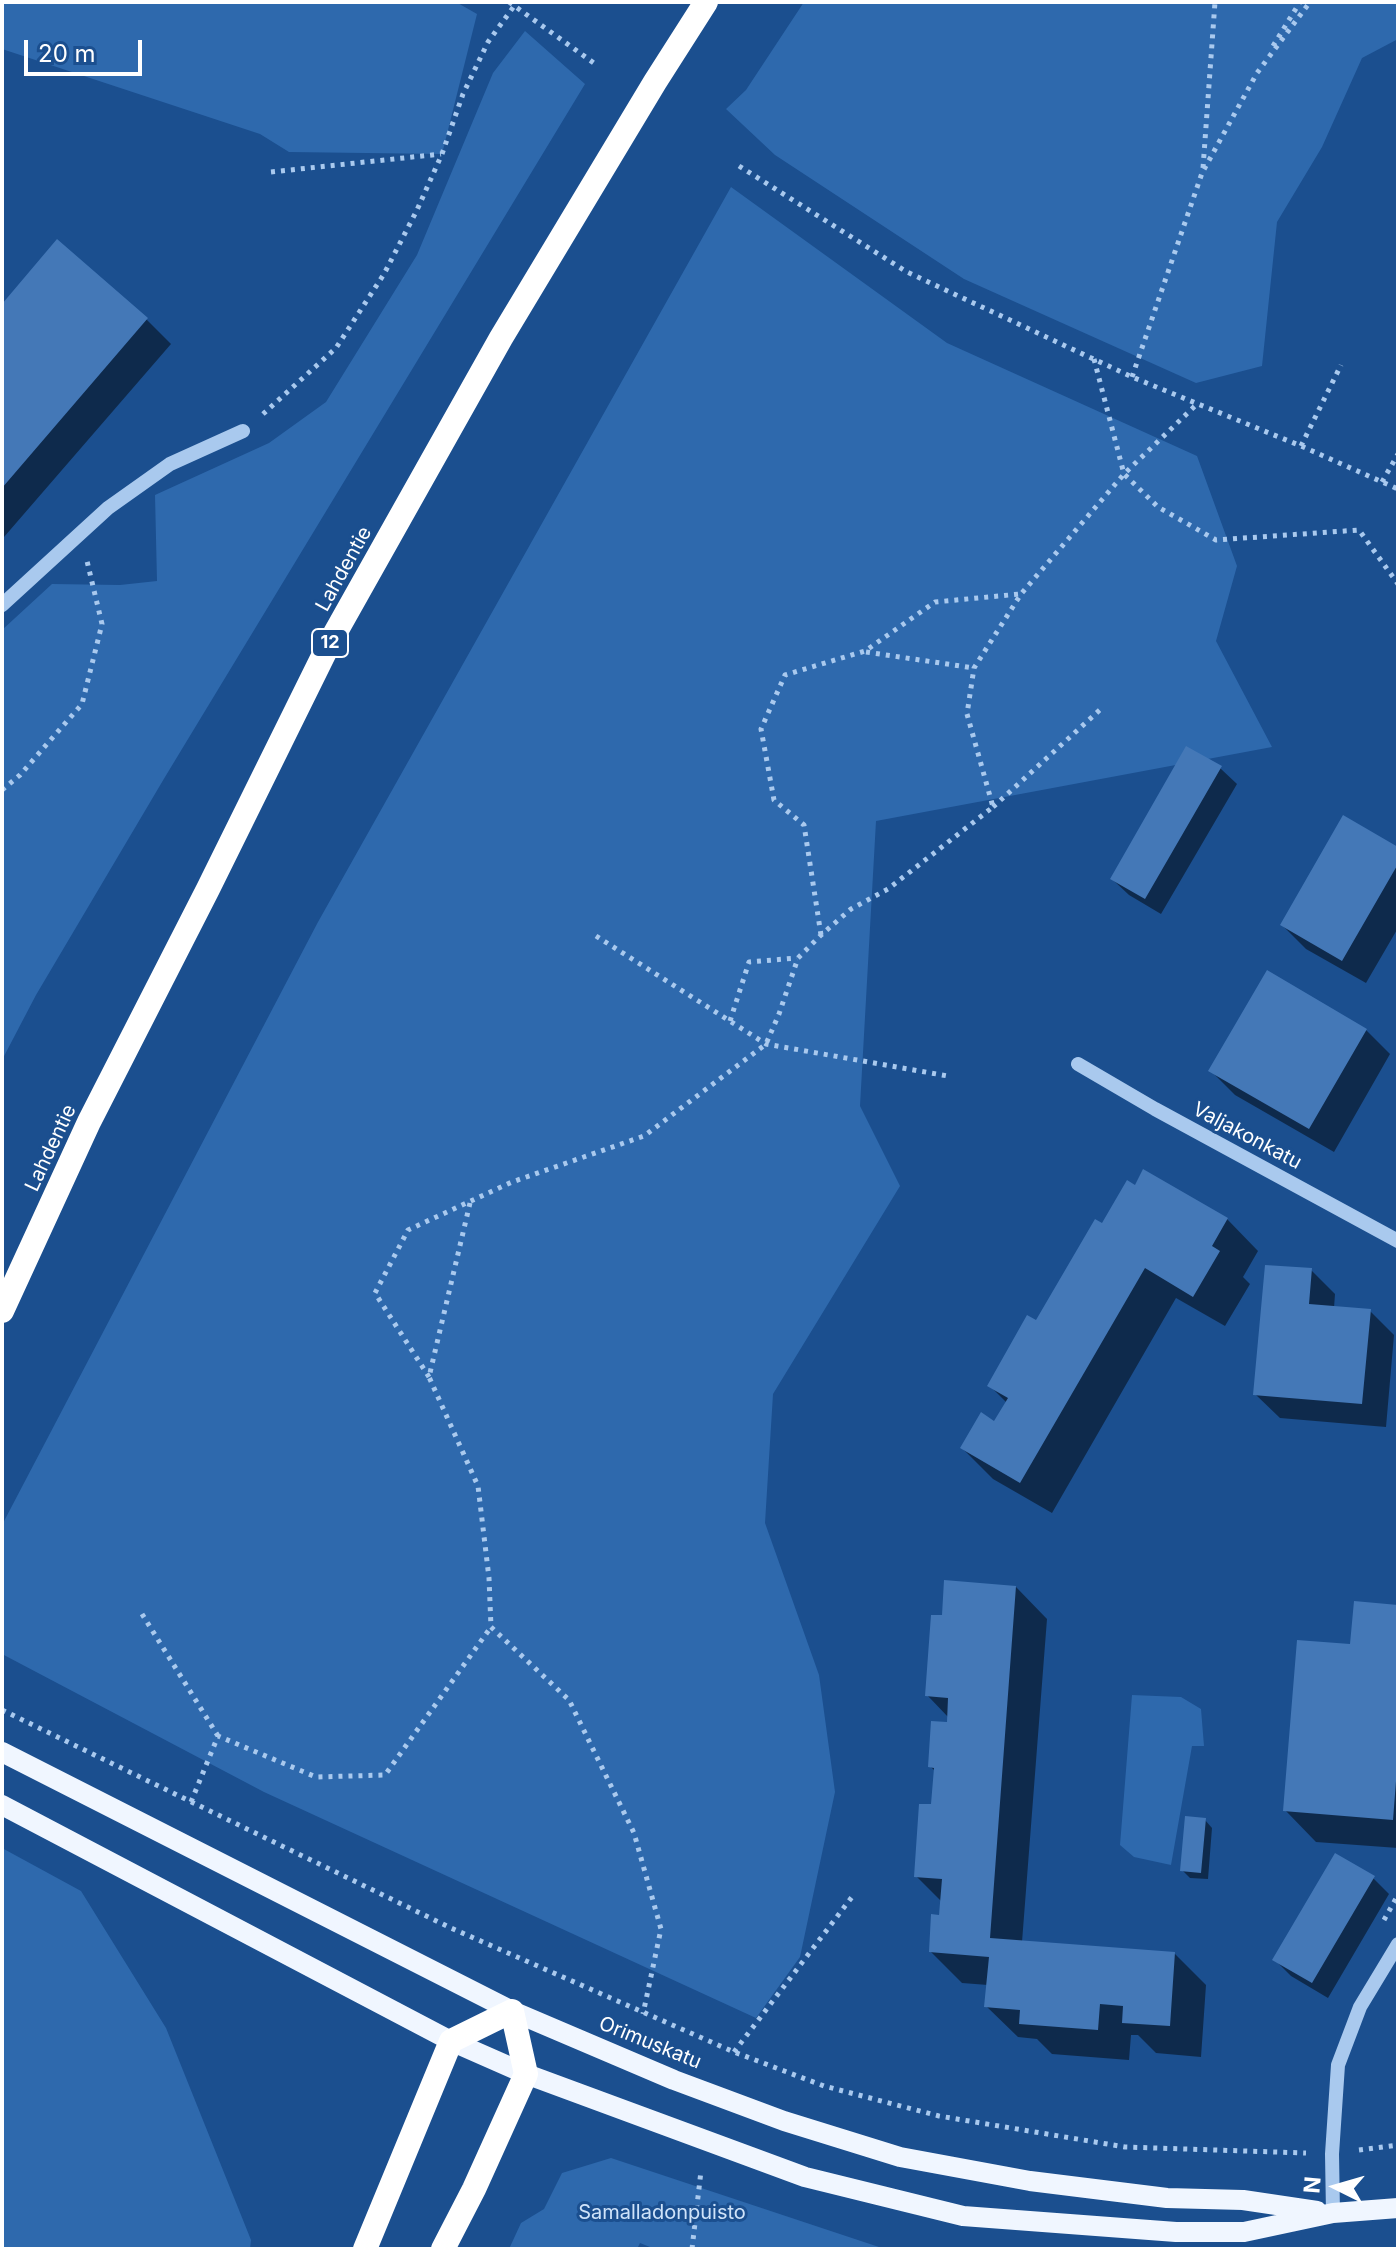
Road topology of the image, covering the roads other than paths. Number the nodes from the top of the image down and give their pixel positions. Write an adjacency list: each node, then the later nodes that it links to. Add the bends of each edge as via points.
1 (706, 2): 6 (highway, Lahdentie / 12, via 501,338 329,644 89,1122)
2 (243, 431): 3 (street, via 170,464 108,508)
3 (2, 605)
4 (1078, 1064): 5 (street, Valjakonkatu)
5 (1398, 1241)
6 (2, 1311)
7 (2, 1752): 10 (main road, Orimuskatu)
8 (2, 1805): 11 (main road, Orimuskatu)
9 (1398, 1944): 14 (street, via 1360,2007 1338,2065)
10 (512, 2011): 11 (highway); 12 (highway); 14 (main road, Orimuskatu, via 674,2080 900,2157 1030,2181)
11 (451, 2041): 12 (main road, Orimuskatu); 15 (highway)
12 (526, 2074): 14 (main road, Orimuskatu, via 805,2177 963,2216 1244,2232); 16 (highway)
13 (1398, 2208): 14 (main road, Orimuskatu)
14 (1333, 2213)
15 (365, 2249)
16 (443, 2249)

